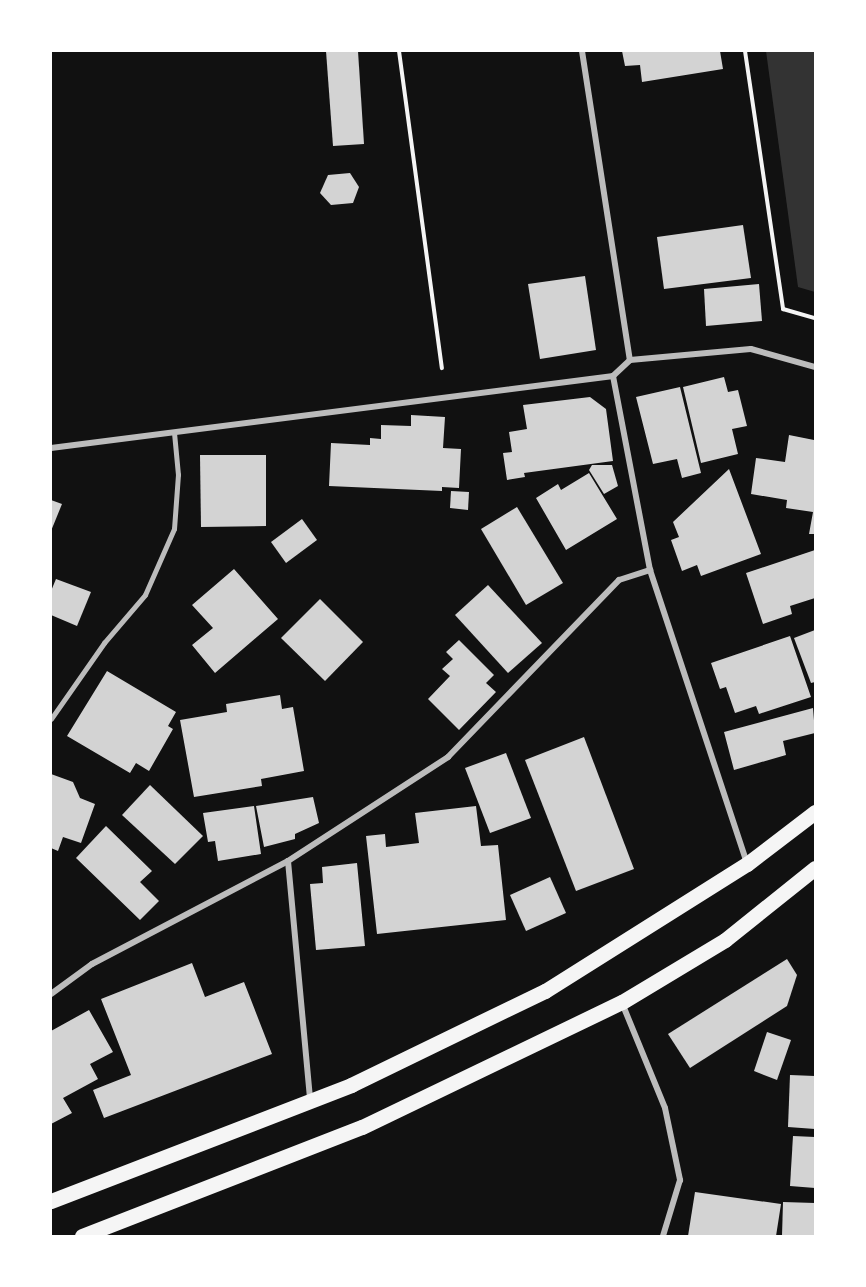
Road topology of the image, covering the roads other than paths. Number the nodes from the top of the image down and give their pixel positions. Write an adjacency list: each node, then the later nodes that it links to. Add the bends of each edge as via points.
1 (582, 51): 2 (street)
2 (630, 360): 3 (street, via 751,349); 4 (street)
3 (815, 367)
4 (613, 376): 5 (street); 7 (street)
5 (174, 433): 6 (street); 8 (lane, via 178,475 174,530 145,595 104,643)
6 (51, 448)
7 (651, 570): 10 (street, via 619,580 448,758); 11 (street)
8 (51, 719)
9 (815, 812): 11 (main road)
10 (288, 861): 13 (street, via 102,959); 15 (street)
11 (747, 864): 15 (main road, via 545,991)
12 (815, 868): 14 (main road, via 724,940)
13 (51, 994)
14 (622, 1002): 17 (main road, via 362,1127); 18 (street, via 665,1108 680,1180)
15 (310, 1101): 16 (main road)
16 (51, 1201)
17 (82, 1236)
18 (663, 1236)

